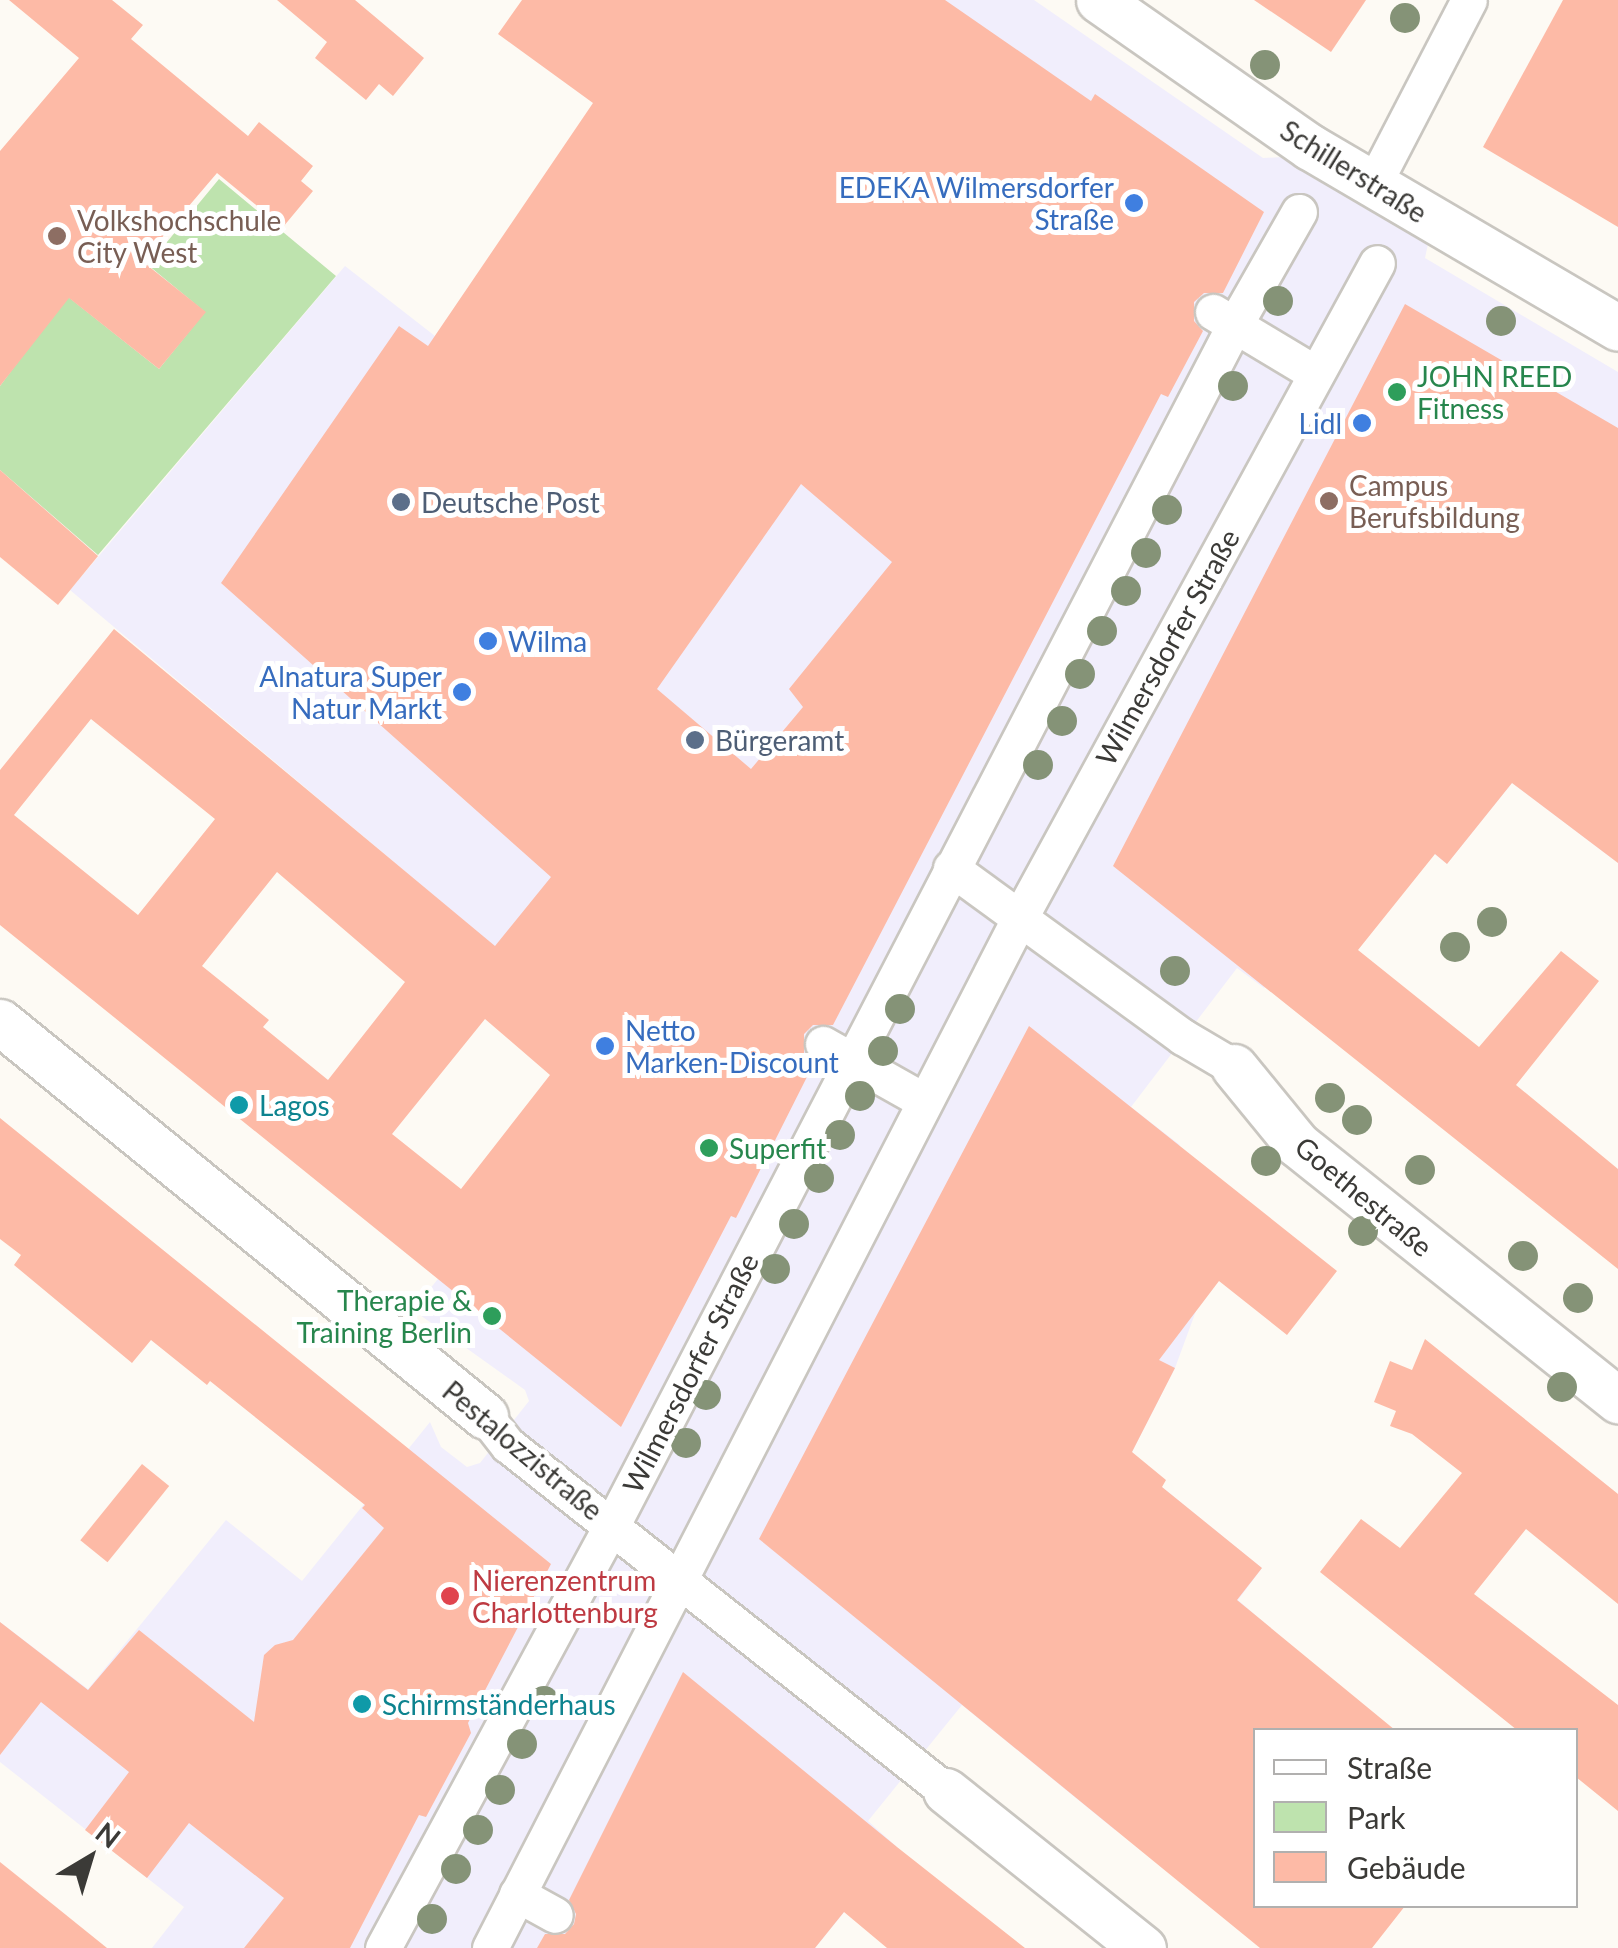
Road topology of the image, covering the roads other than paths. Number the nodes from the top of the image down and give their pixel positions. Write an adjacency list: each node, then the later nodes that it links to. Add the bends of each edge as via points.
1 (1100, 0): 3 (street, Schillerstraße)
2 (1469, 0): 3 (street)
3 (1372, 186): 7 (street, Schillerstraße)
4 (1298, 212): 6 (street, Wilmersdorfer Straße)
5 (1377, 263): 8 (street, Wilmersdorfer Straße)
6 (1224, 318): 8 (street); 9 (street, Wilmersdorfer Straße)
7 (1618, 328)
8 (1316, 374): 10 (street, Wilmersdorfer Straße)
9 (951, 868): 10 (street); 12 (street, Wilmersdorfer Straße)
10 (1018, 919): 13 (street, Goethestraße, via 1183,1038); 14 (street, Wilmersdorfer Straße)
11 (0, 1022): 16 (street, Pestalozzistraße)
12 (837, 1052): 14 (street); 17 (street, Wilmersdorfer Straße)
13 (1234, 1066): 15 (street, Goethestraße, via 1297,1144)
14 (924, 1101): 18 (street, Wilmersdorfer Straße)
15 (1618, 1400)
16 (484, 1416): 17 (street, Pestalozzistraße, via 508,1445)
17 (612, 1525): 18 (street, Pestalozzistraße); 22 (street, Wilmersdorfer Straße)
18 (678, 1576): 19 (street, Pestalozzistraße); 20 (street, Wilmersdorfer Straße)
19 (946, 1791): 24 (street, Pestalozzistraße)
20 (517, 1894): 21 (street); 23 (street, Wilmersdorfer Straße)
21 (555, 1915)
22 (383, 1948)
23 (490, 1948)
24 (1142, 1948)

